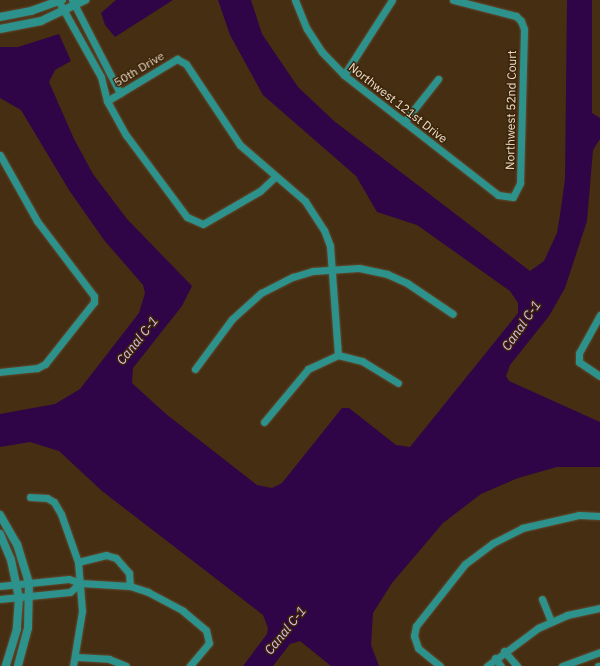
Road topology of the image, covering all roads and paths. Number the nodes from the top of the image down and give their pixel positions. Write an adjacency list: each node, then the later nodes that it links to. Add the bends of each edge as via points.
1 (59, 0): 7 (street); 8 (street)
2 (85, 0): 6 (street)
3 (295, 0): 10 (street, Northwest 121st Drive, via 307,29 322,52)
4 (392, 0): 10 (street)
5 (453, 0): 17 (street, Northwest 52nd Court, via 512,15 521,21 524,29 520,183)
6 (74, 3): 7 (street); 12 (street)
7 (64, 12): 9 (street, via 35,23); 13 (street, via 101,77)
8 (0, 16)
9 (0, 29)
10 (344, 75): 14 (street, Northwest 121st Drive)
11 (438, 79): 14 (street)
12 (120, 93): 13 (street, 50th Drive); 16 (street, 50th Drive, via 167,64 182,60 240,144)
13 (107, 101): 16 (street, via 145,165 195,223 203,224 226,212)
14 (404, 122): 17 (street, Northwest 121st Drive, via 498,196)
15 (0, 154): 23 (street, via 37,221 94,296 94,302 45,364 37,368)
16 (274, 178): 18 (street, via 305,201 316,214 330,246)
17 (513, 197)
18 (332, 267): 19 (street, via 359,268 387,274 414,287); 21 (street); 22 (street, via 293,277 261,293 232,319)
19 (453, 314)
20 (600, 315): 24 (street, via 579,352 579,362)
21 (338, 355): 25 (street, via 362,361); 26 (street, via 308,368)
22 (195, 369)
23 (0, 372)
24 (600, 376)
25 (398, 383)
26 (264, 422)
27 (30, 497): 31 (street, via 48,498 54,502 62,514)
28 (0, 515): 32 (street, via 17,544)
29 (600, 516): 53 (street, via 579,515 548,520 522,528 493,543 464,564 416,626 414,636 418,648)
30 (0, 534): 34 (street)
31 (78, 562): 33 (street); 36 (street, via 106,555 116,558 129,573)
32 (28, 583): 33 (street, via 69,578); 34 (street); 37 (street)
33 (80, 583): 36 (street); 37 (street, via 70,592); 45 (street, via 82,612)
34 (17, 584): 35 (street); 38 (street)
35 (0, 586)
36 (130, 586): 52 (street, via 148,592 183,612 206,630 209,643)
37 (30, 596): 38 (street); 49 (street, via 28,628)
38 (18, 597): 39 (street); 48 (street, via 17,629)
39 (0, 599)
40 (542, 599): 42 (street)
41 (600, 608): 42 (street)
42 (551, 621): 43 (street)
43 (504, 651): 46 (street); 47 (street)
44 (600, 652): 57 (street)
45 (76, 657): 50 (street); 51 (street, via 109,659)
46 (495, 658): 54 (street); 55 (street)
47 (514, 663): 56 (street)
48 (6, 666)
49 (18, 666)
50 (73, 666)
51 (126, 666)
52 (190, 666)
53 (440, 666)
54 (487, 666)
55 (501, 666)
56 (505, 666)
57 (562, 666)

